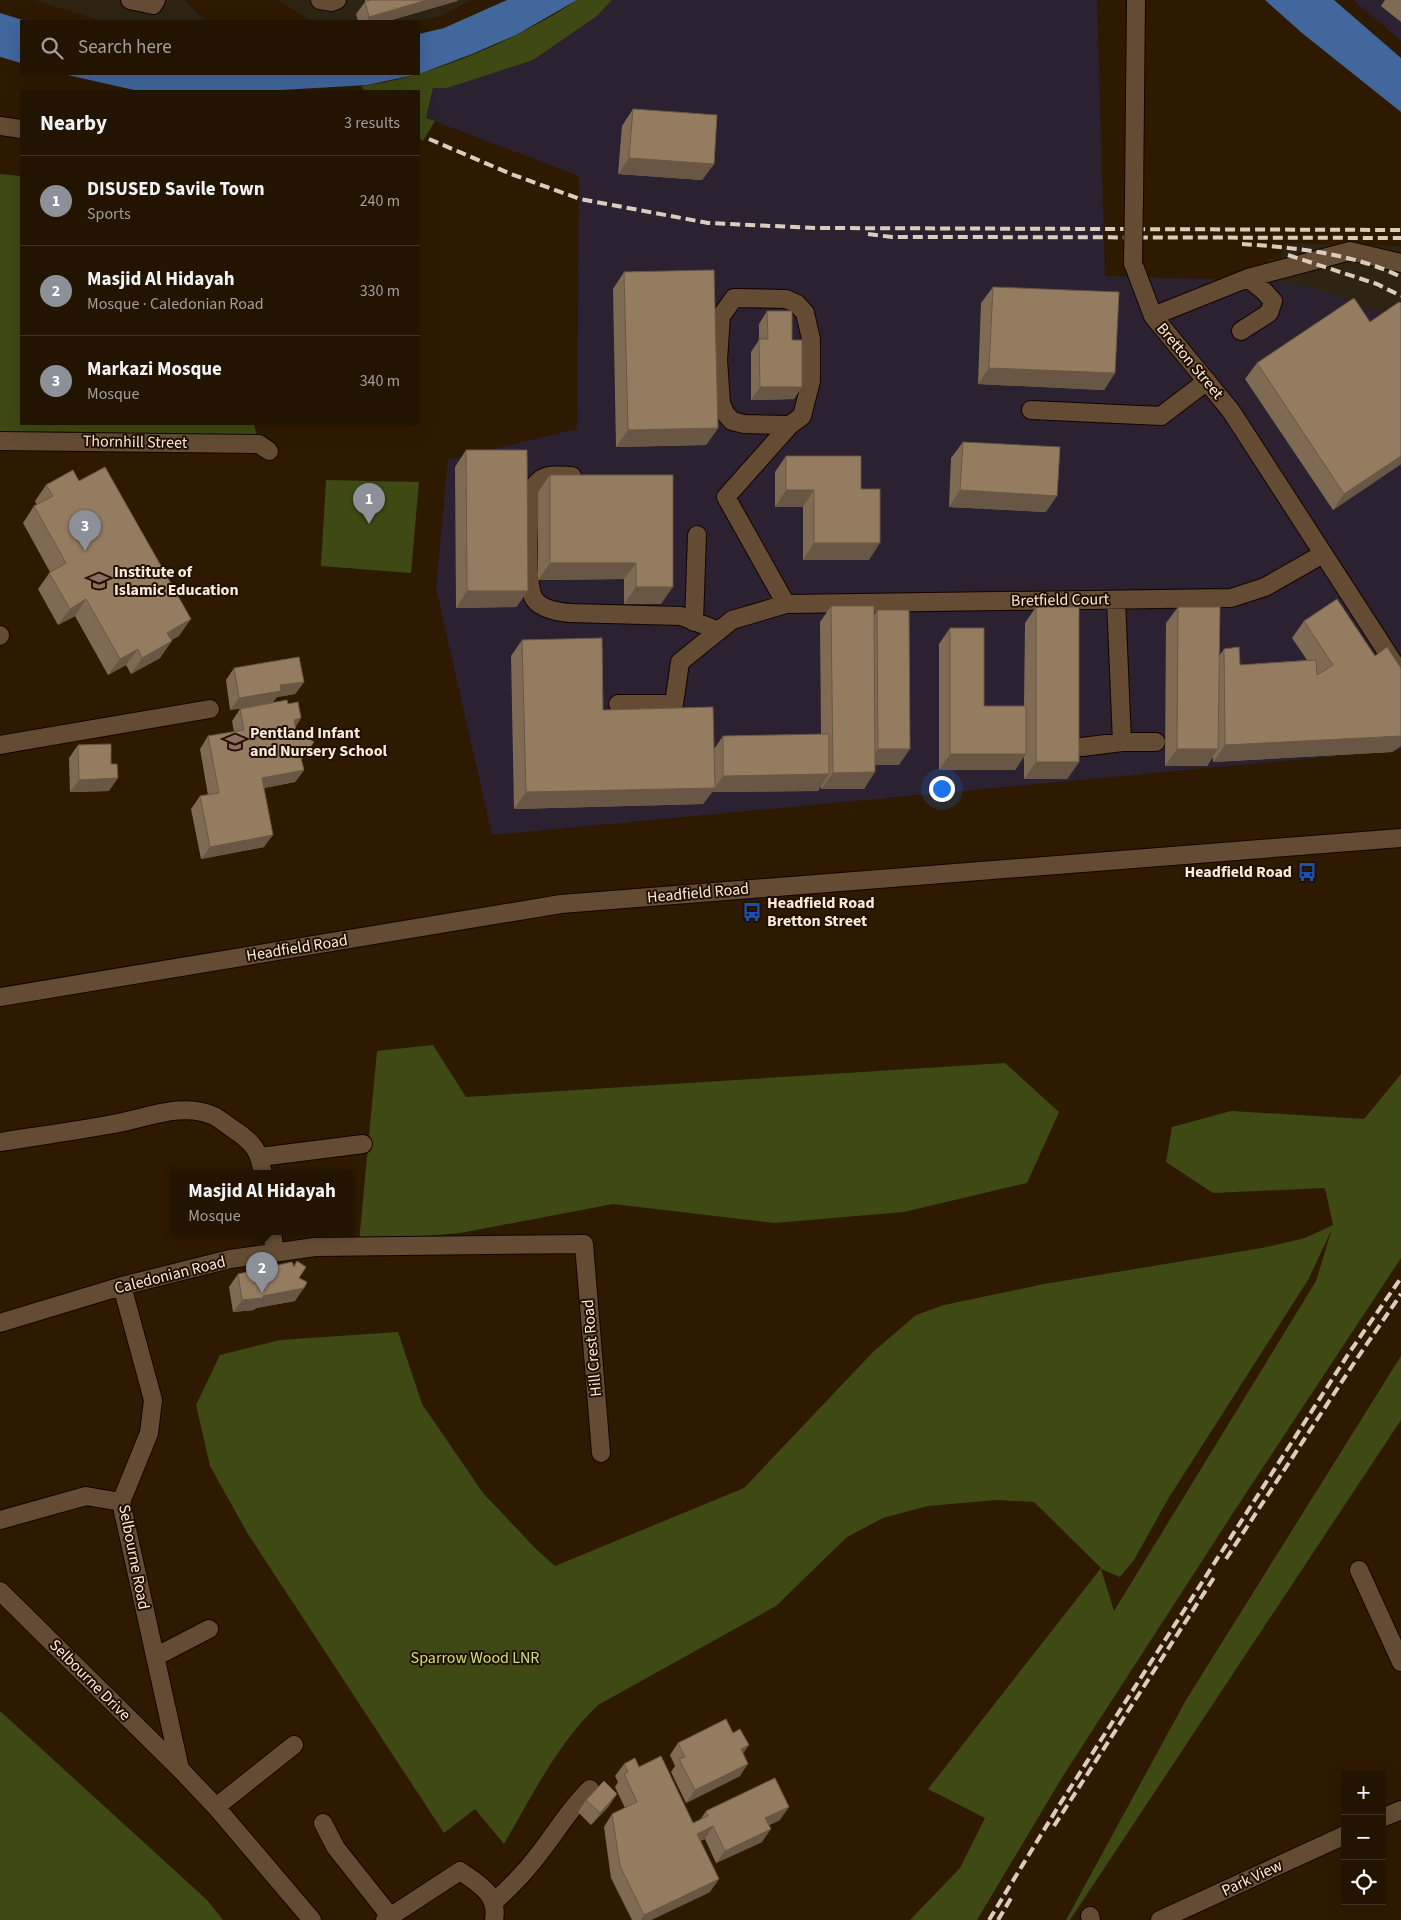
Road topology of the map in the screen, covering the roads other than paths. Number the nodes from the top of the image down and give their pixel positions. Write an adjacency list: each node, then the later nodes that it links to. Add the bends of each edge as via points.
1 (130, 0): 2 (street, via 153,5)
2 (156, 0)
3 (320, 0): 4 (street)
4 (337, 0)
5 (1123, 0): 6 (street)
6 (1136, 0): 11 (street, Bretton Street, bridge, via 1133,263)
7 (0, 126): 8 (street)
8 (20, 129)
9 (1401, 263): 10 (street, via 1350,251)
10 (1248, 278): 11 (street); 12 (street, via 1273,301 1270,313)
11 (1153, 316): 13 (street, Bretton Street)
12 (1241, 332)
13 (1207, 381): 14 (street, via 1161,416); 20 (street, Bretton Street, via 1232,411)
14 (1031, 410)
15 (790, 425): 15 (street, via 744,424 732,421 724,412 718,360 721,316 734,298 786,299 805,313 811,339 811,381 802,416); 22 (street, via 726,497)
16 (0, 442): 17 (street, Thornhill Street, via 259,444)
17 (268, 451)
18 (579, 476): 23 (street, via 540,479 533,488 529,583 534,599 544,607 563,612 681,616)
19 (697, 535): 23 (street)
20 (1323, 554): 21 (street, Bretfield Court, via 1265,587 1231,598); 25 (street, Bretton Street)
21 (1116, 600): 22 (street, Bretfield Court); 28 (street)
22 (786, 604): 24 (street, Bretfield Court, via 732,620)
23 (694, 622): 24 (street)
24 (719, 631): 26 (street, Bretfield Court, via 680,662 674,704)
25 (1401, 674)
26 (618, 704)
27 (210, 709): 30 (street)
28 (1122, 742): 29 (street); 31 (street)
29 (1156, 742)
30 (0, 745)
31 (1082, 747)
32 (1401, 838): 33 (street, Headfield Road, via 561,904)
33 (0, 997)
34 (0, 1142): 36 (street, via 174,1111 191,1111 213,1116 249,1140)
35 (363, 1144): 36 (street)
36 (260, 1156): 37 (street)
37 (262, 1170)
38 (272, 1235): 40 (street)
39 (584, 1244): 40 (street, Caledonian Road, via 315,1248); 43 (street, Hill Crest Road)
40 (275, 1253): 41 (street, Caledonian Road, via 230,1259)
41 (122, 1286): 42 (street, Caledonian Road); 44 (street, Selbourne Road, via 153,1400 149,1433)
42 (0, 1323)
43 (601, 1453)
44 (121, 1502): 45 (street, via 86,1496); 49 (street, Selbourne Road)
45 (0, 1520)
46 (1359, 1570): 50 (street)
47 (0, 1591): 52 (street, Selbourne Drive)
48 (209, 1629): 49 (street)
49 (155, 1657): 52 (street, Selbourne Road)
50 (1401, 1662)
51 (294, 1744): 54 (street)
52 (180, 1769): 54 (street)
53 (590, 1789): 59 (street, via 516,1883)
54 (216, 1807): 61 (street)
55 (1401, 1810): 56 (street)
56 (1386, 1816)
57 (323, 1823): 60 (street, via 336,1848)
58 (1341, 1837): 63 (street, Park View)
59 (494, 1902): 60 (street, via 477,1883 460,1871); 62 (street)
60 (387, 1918)
61 (312, 1920)
62 (494, 1920)
63 (1160, 1920)

